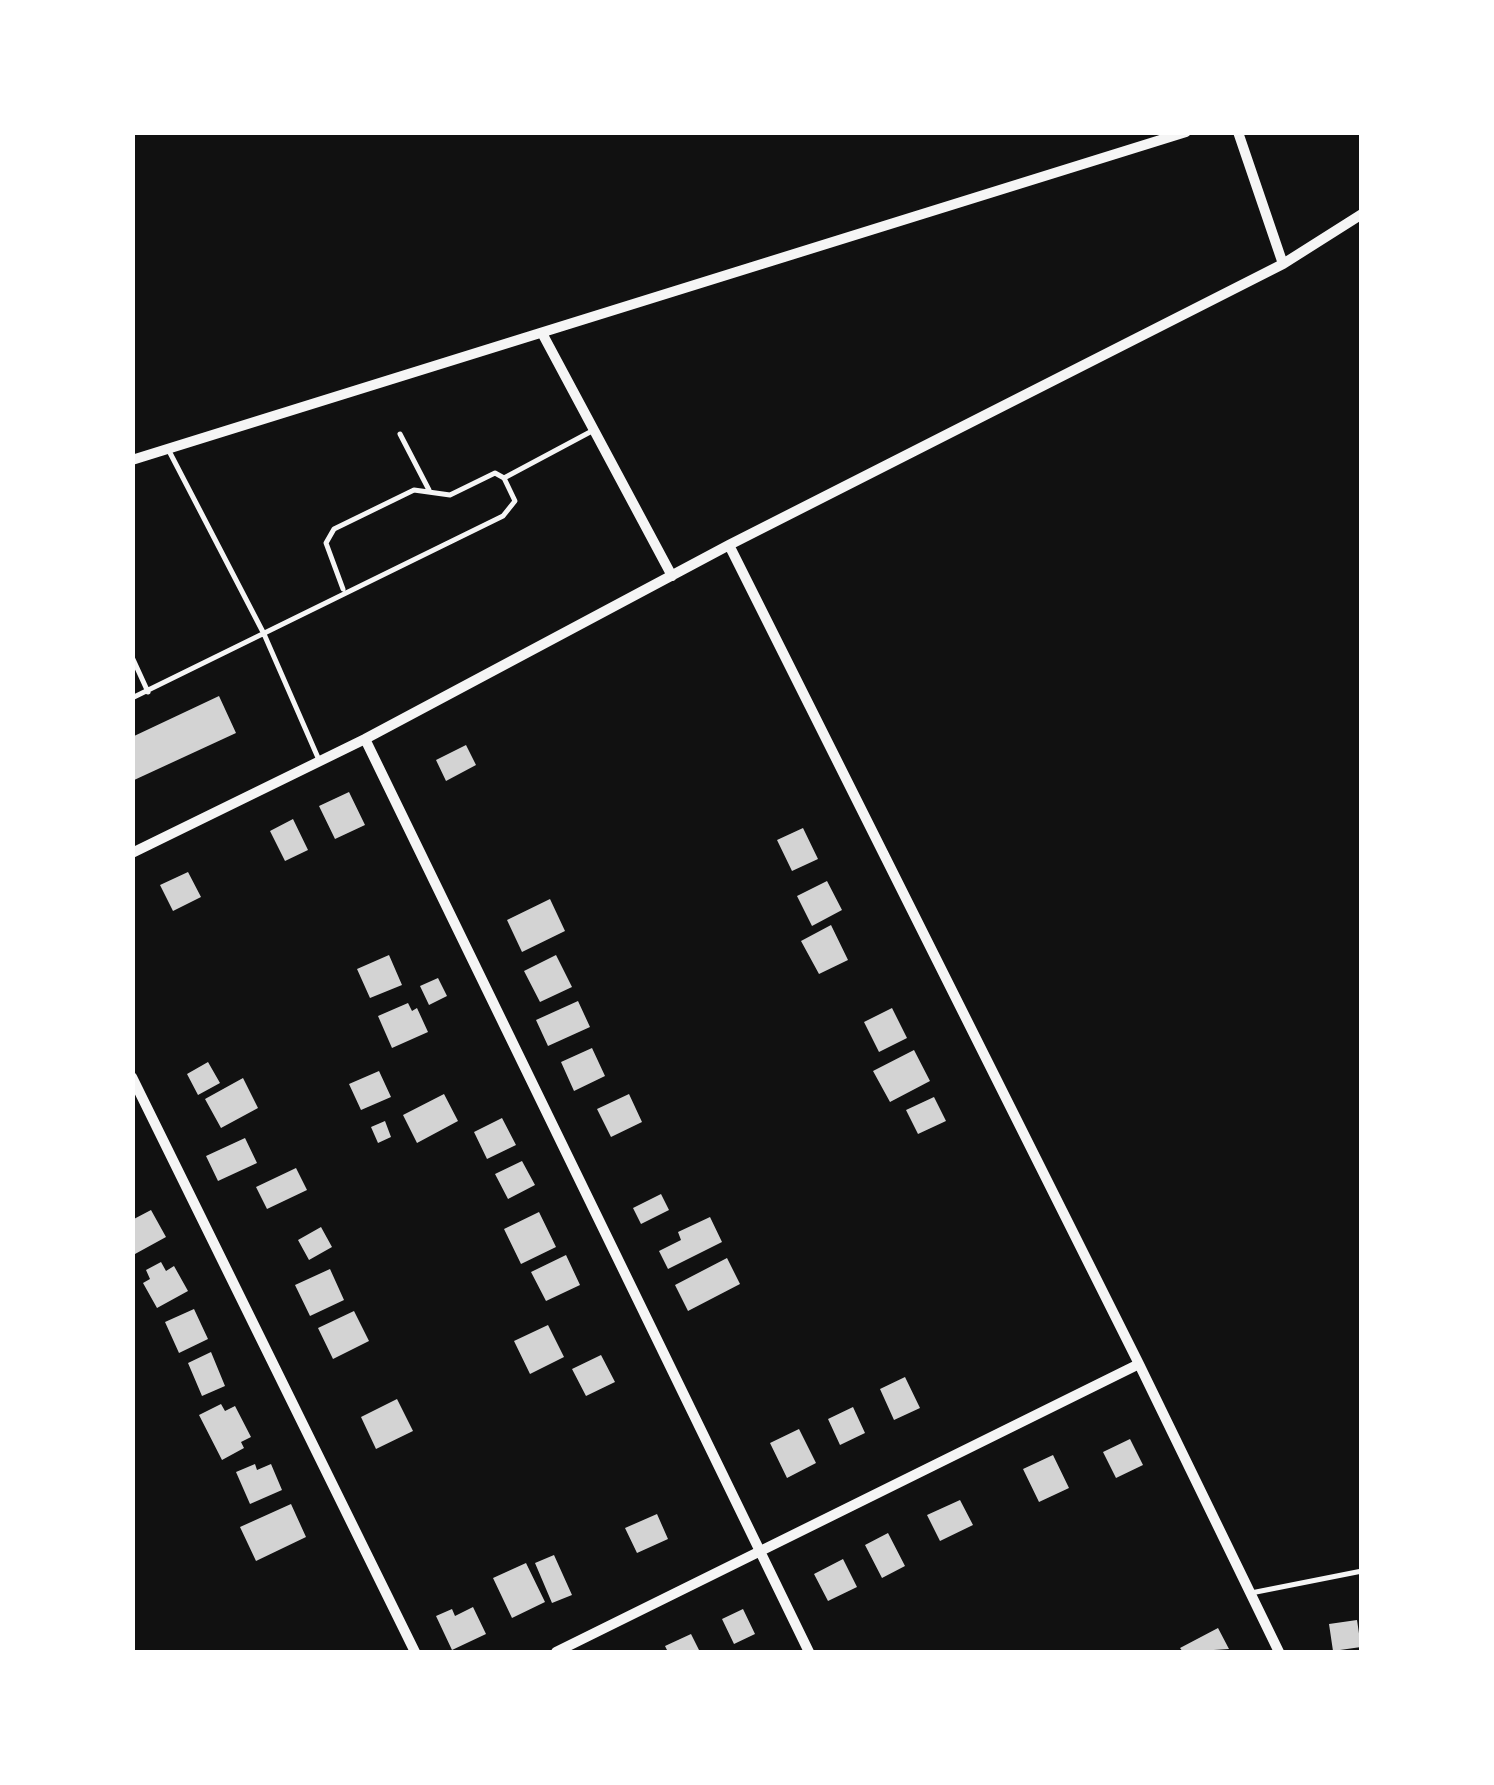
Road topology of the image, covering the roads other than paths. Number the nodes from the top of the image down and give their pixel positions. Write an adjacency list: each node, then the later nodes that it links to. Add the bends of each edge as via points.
1 (1186, 132): 5 (street)
2 (1238, 132): 4 (street)
3 (1362, 214): 4 (street)
4 (1283, 264): 12 (street)
5 (542, 334): 6 (street); 8 (street)
6 (594, 430): 10 (lane); 13 (street)
7 (400, 434): 11 (lane)
8 (168, 449): 9 (street); 15 (lane)
9 (132, 460)
10 (504, 478): 11 (lane, via 485,477 450,495); 14 (lane, via 514,501 502,516)
11 (429, 490): 14 (lane, via 414,490 334,529 326,544)
12 (730, 546): 13 (street); 23 (street)
13 (672, 576): 19 (street)
14 (344, 590): 15 (lane)
15 (264, 634): 17 (lane); 20 (lane)
16 (132, 657): 17 (lane)
17 (148, 692): 18 (lane)
18 (132, 698)
19 (365, 739): 20 (street); 24 (street)
20 (319, 760): 21 (street)
21 (132, 853)
22 (132, 1077): 27 (street)
23 (1139, 1364): 24 (street); 26 (street)
24 (760, 1552): 28 (street); 29 (street)
25 (1362, 1571): 26 (lane)
26 (1251, 1593): 30 (street)
27 (415, 1652)
28 (556, 1652)
29 (809, 1652)
30 (1278, 1652)

